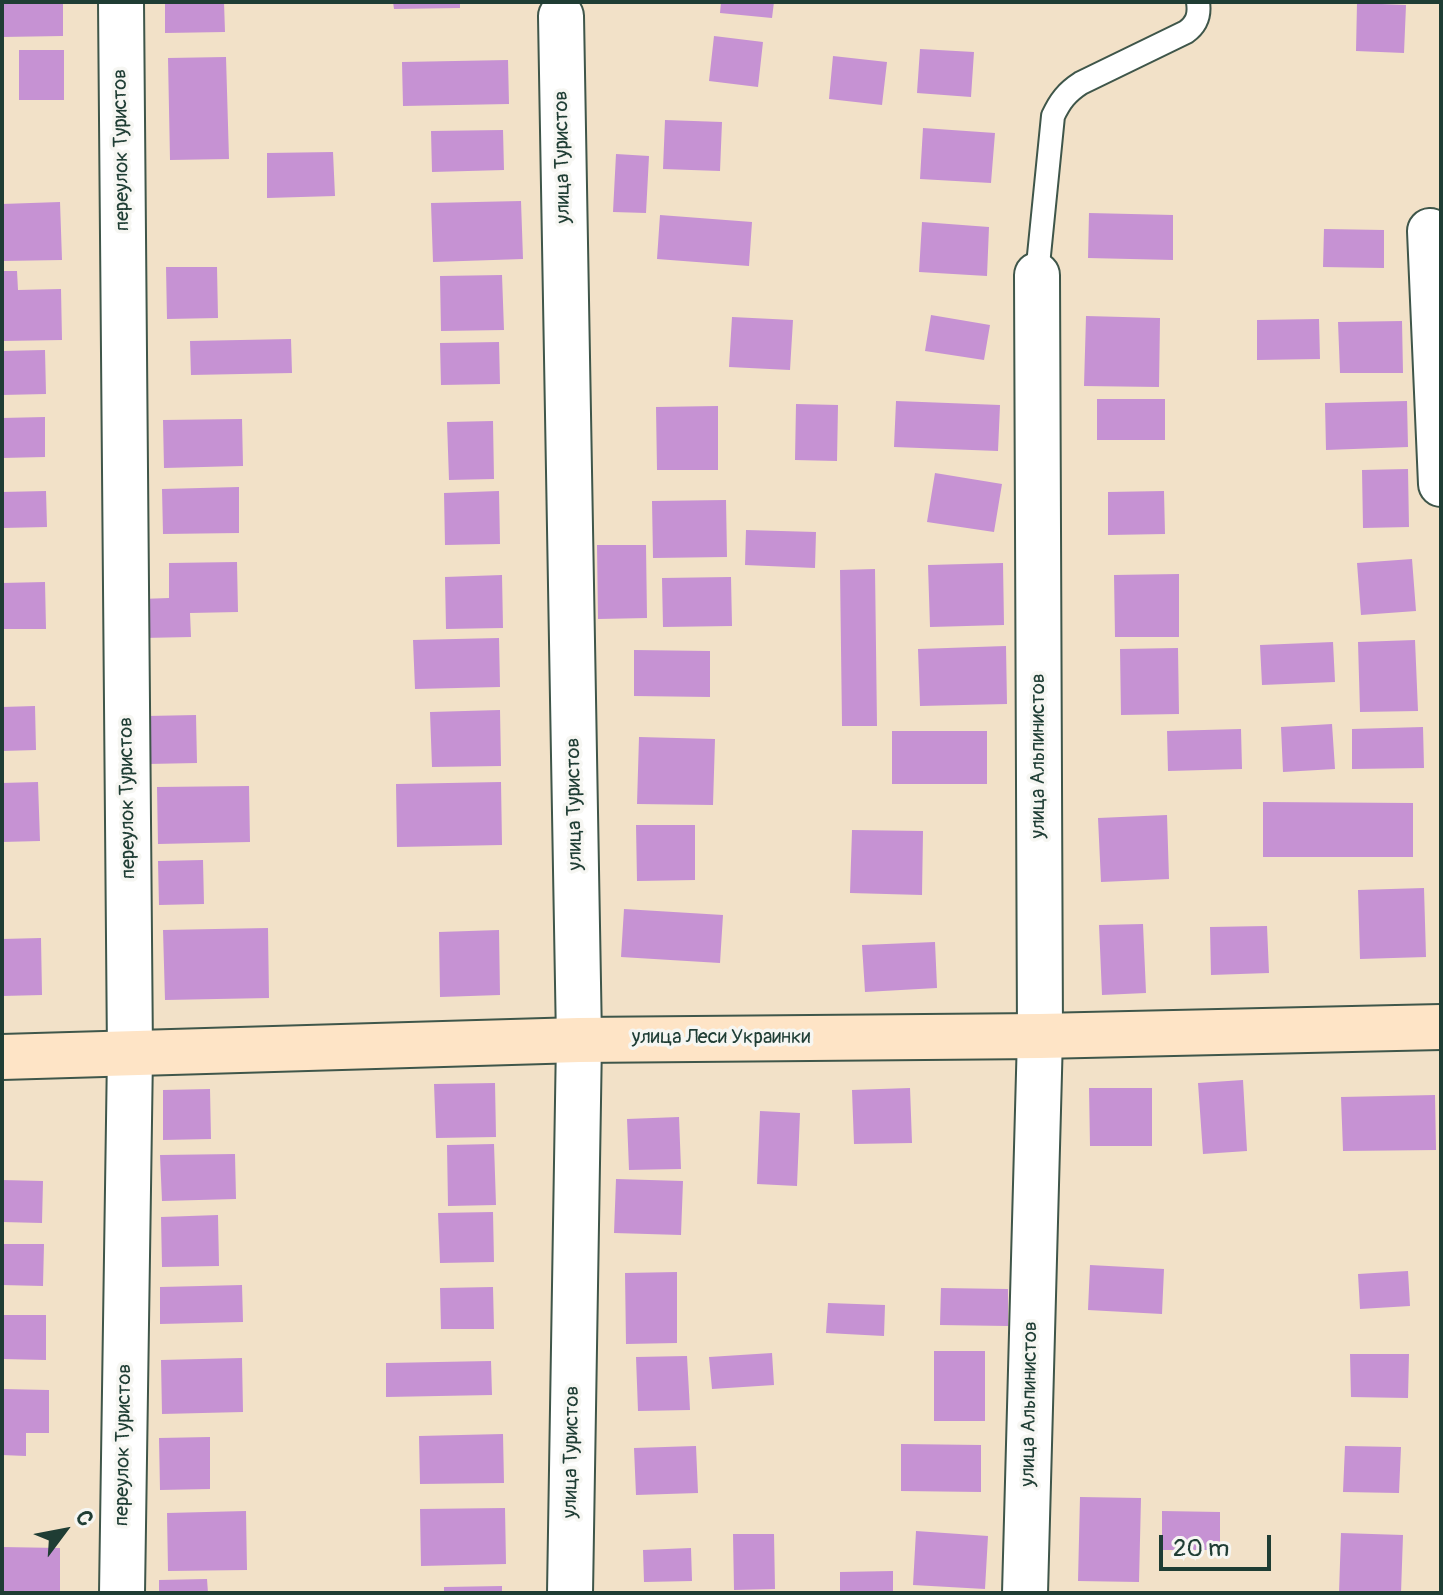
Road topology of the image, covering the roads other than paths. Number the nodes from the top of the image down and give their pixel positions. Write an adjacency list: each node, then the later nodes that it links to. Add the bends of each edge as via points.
1 (121, 2): 10 (street, переулок Туристов)
2 (1198, 2): 5 (lane, улица Альпинистов, via 1193,27 1081,83 1059,103 1053,116)
3 (561, 16): 9 (street, улица Туристов)
4 (1430, 231): 6 (street)
5 (1037, 275): 8 (street, улица Альпинистов)
6 (1441, 484)
7 (1441, 1027): 8 (main road, улица Леси Украинки)
8 (1040, 1036): 9 (main road, улица Леси Украинки); 14 (street, улица Альпинистов)
9 (579, 1040): 10 (main road, улица Леси Украинки); 13 (street, улица Туристов)
10 (130, 1054): 11 (main road, улица Леси Украинки); 12 (street, переулок Туристов)
11 (2, 1057)
12 (122, 1593)
13 (570, 1593)
14 (1025, 1593)

